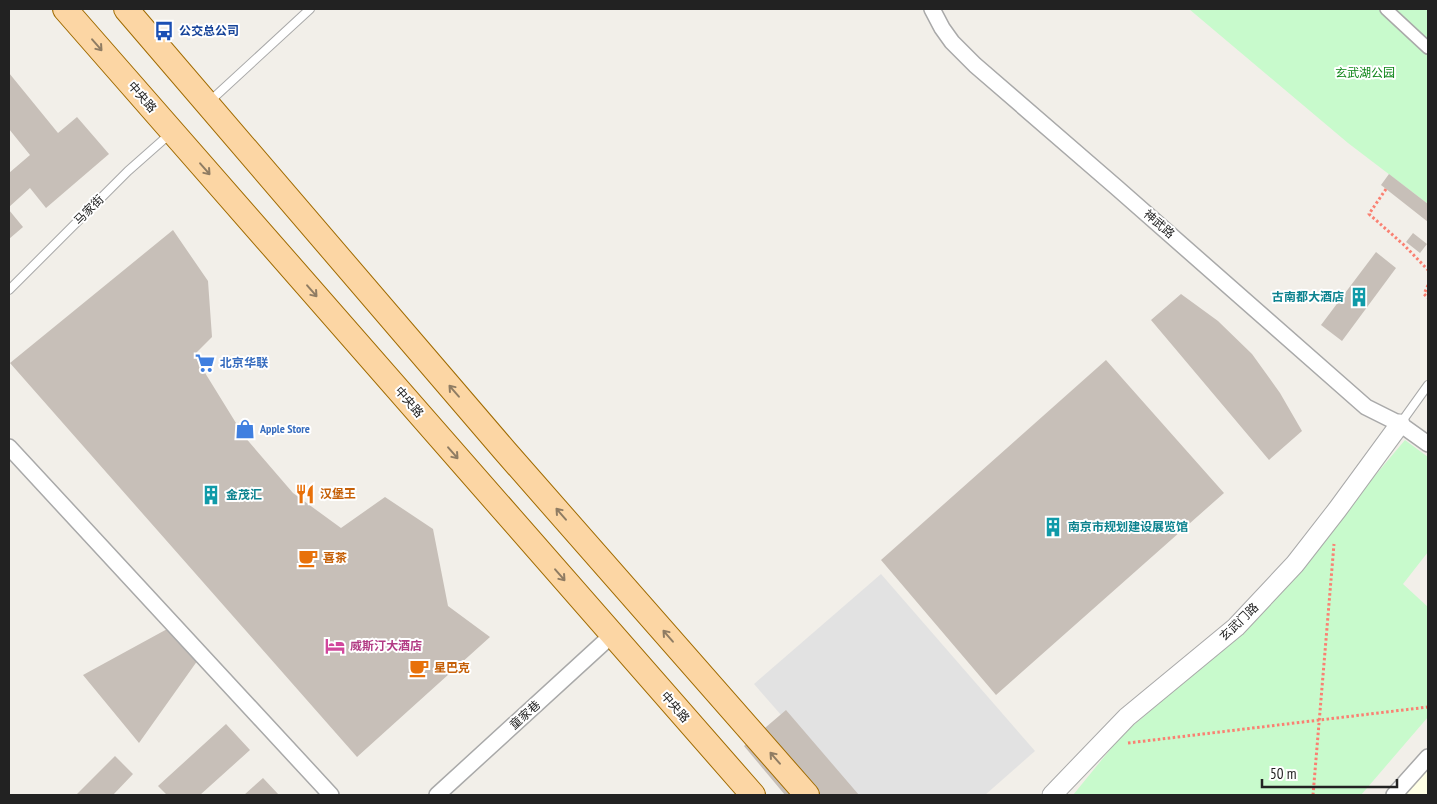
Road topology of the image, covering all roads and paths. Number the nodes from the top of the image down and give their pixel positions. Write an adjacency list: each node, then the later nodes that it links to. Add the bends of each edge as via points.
1 (65, 9): 8 (main road, 中央路, one-way to 8)
2 (126, 9): 7 (main road)
3 (310, 9): 7 (lane)
4 (932, 9): 15 (street, 神武路, via 952,42 975,65 1366,407)
5 (1386, 9): 6 (street)
6 (1428, 48)
7 (208, 103): 27 (main road, one-way to 7, via 505,451)
8 (172, 132): 12 (lane, 马家街, via 128,171); 19 (main road, 中央路, one-way to 19)
9 (1386, 189): 10 (path, via 1369,214)
10 (1428, 270)
11 (1428, 286): 13 (path, via 1424,294)
12 (9, 290)
13 (1428, 298)
14 (1428, 385): 15 (lane)
15 (1400, 424): 16 (street, 神武路); 18 (street, 玄武门路)
16 (1428, 444)
17 (9, 447): 24 (street)
18 (1337, 510): 21 (path); 22 (street, 玄武门路, via 1295,564 1236,627 1127,717)
19 (612, 634): 25 (street, 童家巷); 26 (main road, 中央路)
20 (1428, 706): 21 (path)
21 (1319, 720): 22 (path); 29 (path)
22 (1098, 747): 28 (street, 玄武门路)
23 (1428, 757): 30 (street)
24 (331, 795)
25 (437, 795)
26 (753, 795)
27 (807, 795)
28 (1052, 795)
29 (1313, 795)
30 (1394, 795)

